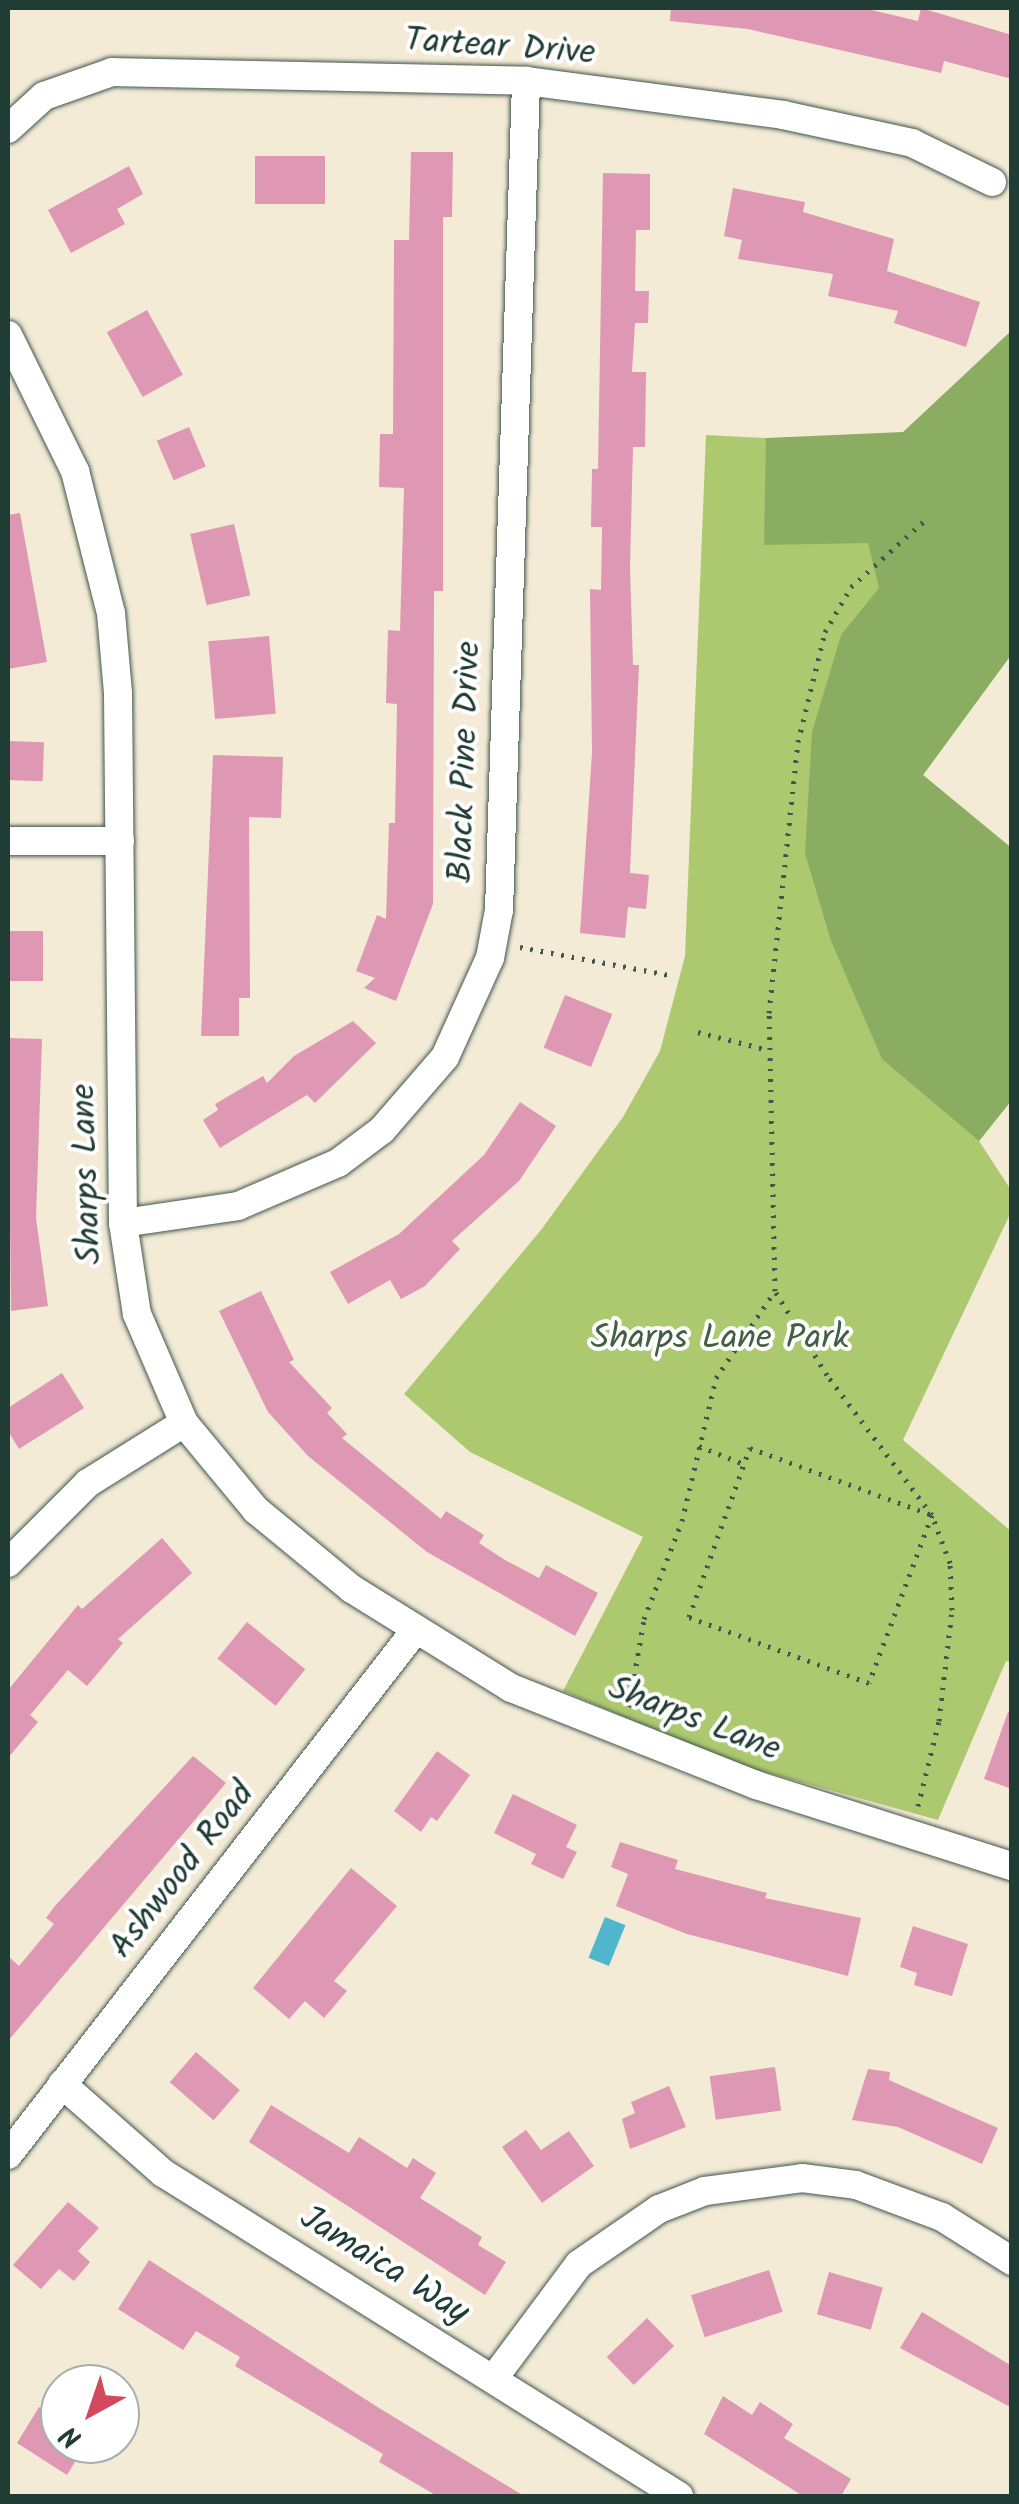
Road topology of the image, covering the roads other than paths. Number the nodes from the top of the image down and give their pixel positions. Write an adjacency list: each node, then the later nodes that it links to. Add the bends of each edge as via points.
1 (526, 82): 2 (street, Tartear Drive, via 112,72 44,96); 3 (street, Tartear Drive, via 783,115 912,143); 7 (street, Black Pine Drive, via 493,941 472,1009 446,1057 382,1130 290,1188 238,1206)
2 (8, 128)
3 (992, 182)
4 (8, 335): 6 (street, Sharps Lane, via 47,404 94,535 118,693)
5 (8, 841): 6 (street)
6 (120, 842): 7 (street, Sharps Lane)
7 (122, 1223): 8 (street, Sharps Lane, via 137,1314)
8 (184, 1422): 9 (street, via 88,1483); 10 (street, Sharps Lane, via 256,1510)
9 (8, 1564)
10 (414, 1632): 11 (street, Sharps Lane, via 510,1688 620,1735 756,1786); 12 (street, Ashwood Road)
11 (1012, 1866)
12 (62, 2084): 13 (street, Ashwood Road); 15 (street, Jamaica Way, via 163,2173)
13 (8, 2154)
14 (1012, 2261): 15 (street, via 942,2216 856,2185 802,2178 705,2192 659,2209 578,2264)
15 (494, 2378): 16 (street, Jamaica Way)
16 (679, 2496)

